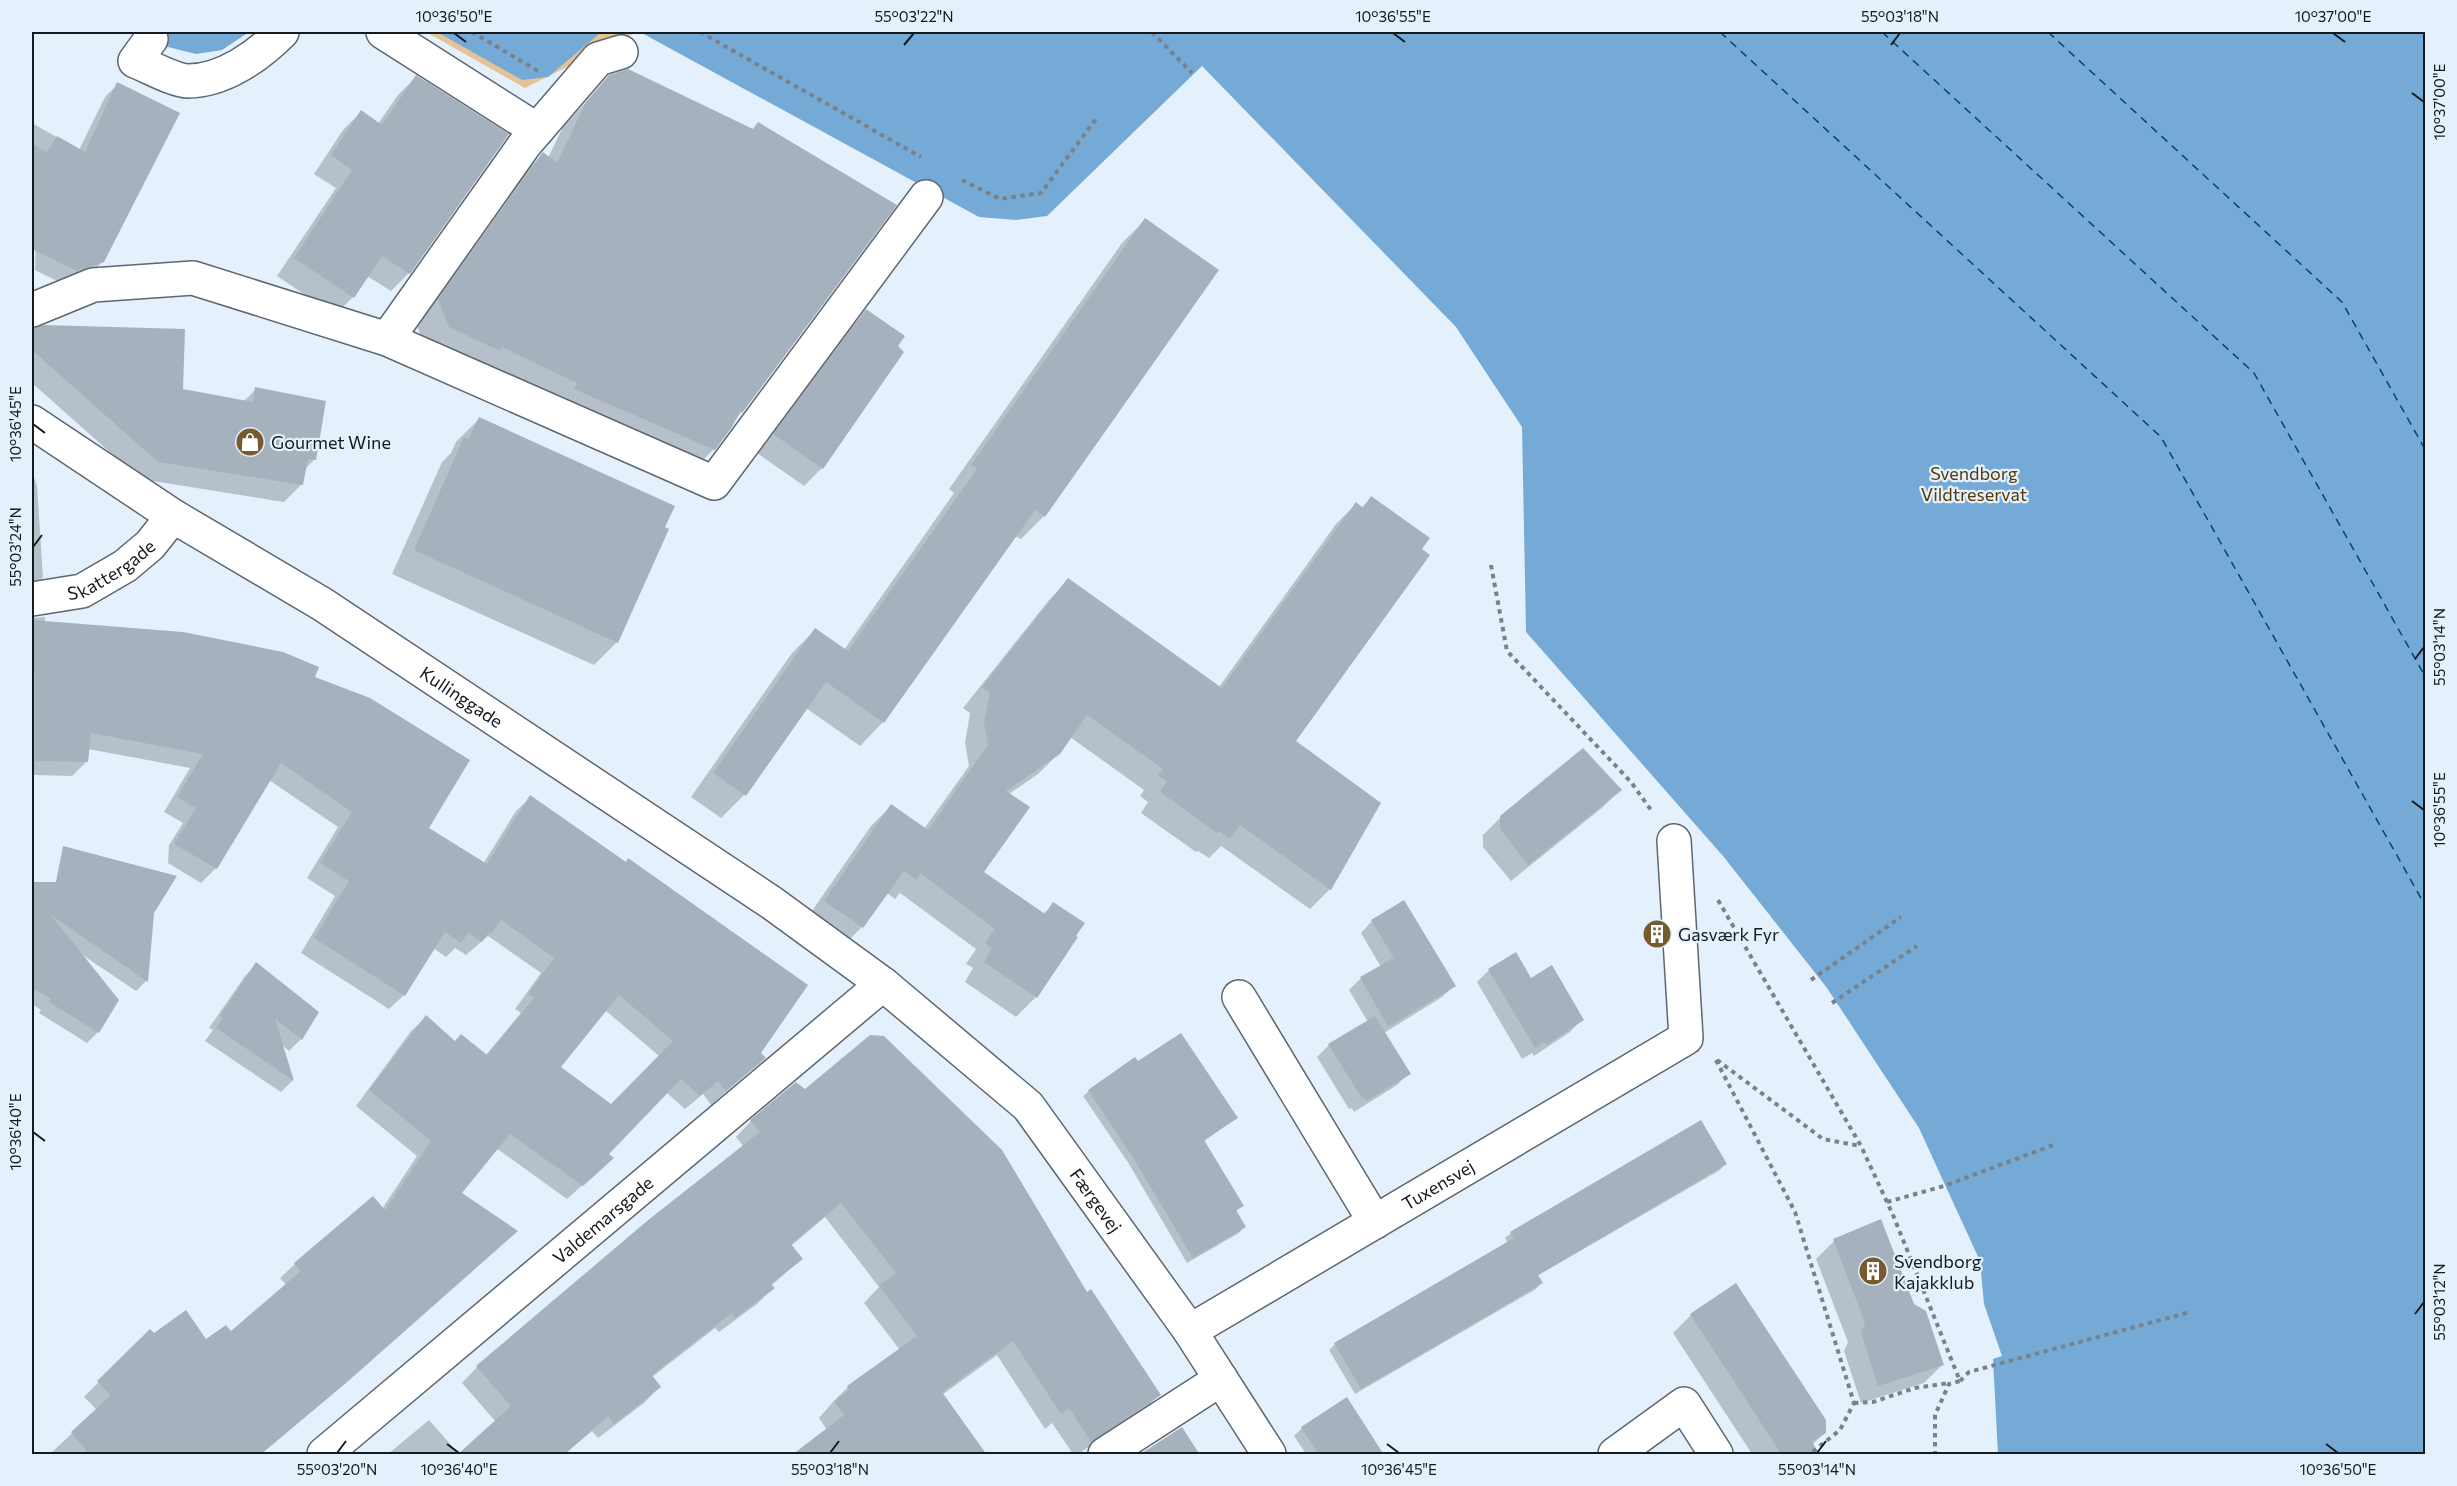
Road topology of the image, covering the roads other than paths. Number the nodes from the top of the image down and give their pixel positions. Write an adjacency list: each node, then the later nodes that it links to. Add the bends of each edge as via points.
1 (282, 32): 3 (street, via 223,75 186,81 135,61)
2 (382, 32): 5 (street)
3 (151, 39)
4 (621, 52): 5 (street, via 598,59)
5 (537, 130): 8 (street)
6 (926, 197): 8 (street, via 714,483)
7 (32, 310): 8 (street, via 93,285 193,278)
8 (387, 339)
9 (32, 422): 10 (street, Kullinggade)
10 (172, 516): 11 (street, Skattergade, via 150,545 125,566 82,591); 13 (street, Kullinggade, via 332,610 772,903)
11 (32, 599)
12 (1674, 841): 15 (street, Tuxensvej, via 1686,1038)
13 (883, 984): 16 (street, Færgevej, via 1028,1106); 18 (street, Valdemarsgade)
14 (1239, 997): 15 (street)
15 (1375, 1222): 16 (street, Tuxensvej)
16 (1190, 1331): 17 (street, Færgevej)
17 (1221, 1379): 19 (street); 20 (street, Færgevej)
18 (324, 1455)
19 (1105, 1455)
20 (1269, 1455)
21 (1615, 1455): 22 (street, via 1684,1404)
22 (1716, 1455)

